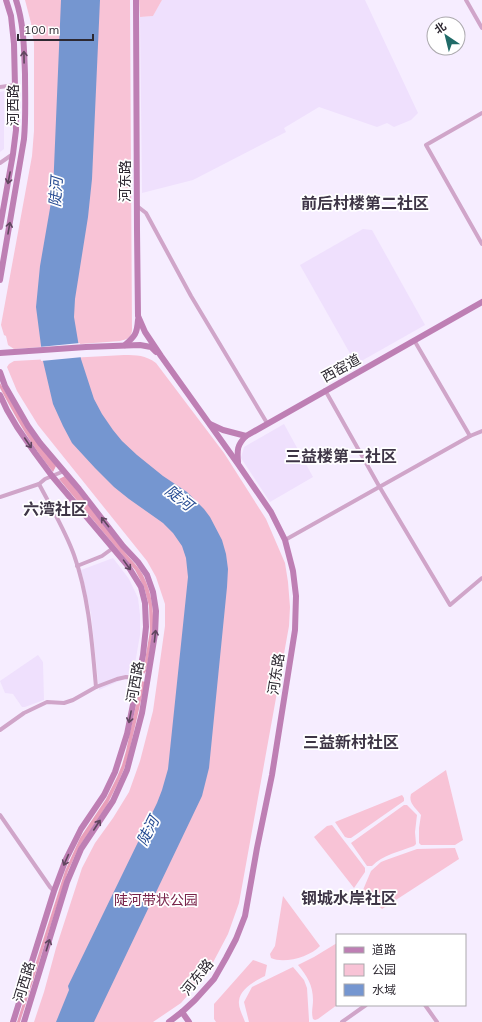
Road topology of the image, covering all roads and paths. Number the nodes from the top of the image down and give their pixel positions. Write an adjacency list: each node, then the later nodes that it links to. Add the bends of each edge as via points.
1 (6, 0): 6 (main road, 河西路, via 11,16 14,44)
2 (16, 0): 14 (main road, 河西路, one-way to 2, via 26,118 23,30)
3 (136, 0): 11 (main road, 河东路)
4 (466, 0): 5 (street)
5 (482, 28)
6 (15, 85): 7 (street); 9 (main road, 河西路)
7 (0, 87)
8 (482, 113): 13 (street, via 426,144)
9 (14, 154): 10 (street); 12 (main road, 河西路, one-way to 12)
10 (0, 163)
11 (137, 206): 16 (main road, 河东路); 25 (street, via 146,213 191,296)
12 (0, 227)
13 (482, 244)
14 (0, 280)
15 (482, 302): 17 (main road, 西窑道)
16 (138, 316): 18 (main road, via 135,335); 20 (main road, 河东路)
17 (414, 340): 22 (main road, 西窑道); 28 (street)
18 (125, 345): 19 (main road, 河东路); 20 (main road, 河东路, via 151,347)
19 (0, 353)
20 (160, 356): 24 (main road, 河东路)
21 (0, 372): 30 (main road, 河西路, via 5,386 28,426)
22 (325, 390): 25 (main road, 西窑道); 33 (street)
23 (0, 395): 31 (main road, 河西路, one-way to 31, via 17,427)
24 (209, 423): 27 (main road); 29 (main road, 河东路)
25 (267, 423): 27 (main road, 西窑道)
26 (482, 431): 28 (street)
27 (246, 436): 29 (main road, via 239,442)
28 (470, 436): 33 (street)
29 (238, 464): 35 (main road, 河东路, via 271,512)
30 (64, 471): 31 (street); 40 (main road, 河西路, one-way to 30, via 156,611 147,575)
31 (52, 476): 32 (street); 36 (main road, 河西路)
32 (39, 484): 34 (street); 37 (street, via 61,526)
33 (379, 486): 35 (street); 38 (street, via 450,605)
34 (0, 496)
35 (285, 540): 47 (main road, 河东路, via 296,596 295,630 272,775 245,916 236,939 214,979)
36 (113, 548): 37 (street, via 102,556); 39 (main road, 河西路, one-way to 39, via 141,587 145,603 146,627)
37 (77, 566): 41 (street, via 89,616)
38 (482, 578)
39 (138, 678): 40 (main road); 41 (street, via 126,677); 44 (main road, 河西路, one-way to 44, via 127,734 115,772 66,858)
40 (148, 678): 49 (main road, 河西路, one-way to 40, via 67,882 81,849 113,801 127,770)
41 (96, 687): 42 (street, via 68,702 48,702 24,712)
42 (0, 730)
43 (0, 815): 44 (street)
44 (54, 891): 48 (main road, 河西路)
45 (365, 1006): 53 (street)
46 (426, 1006): 54 (street)
47 (180, 1014): 50 (main road, 河东路); 51 (main road); 52 (main road, 河东路)
48 (13, 1022)
49 (24, 1022)
50 (169, 1022)
51 (181, 1022)
52 (189, 1022)
53 (342, 1022)
54 (437, 1022)

